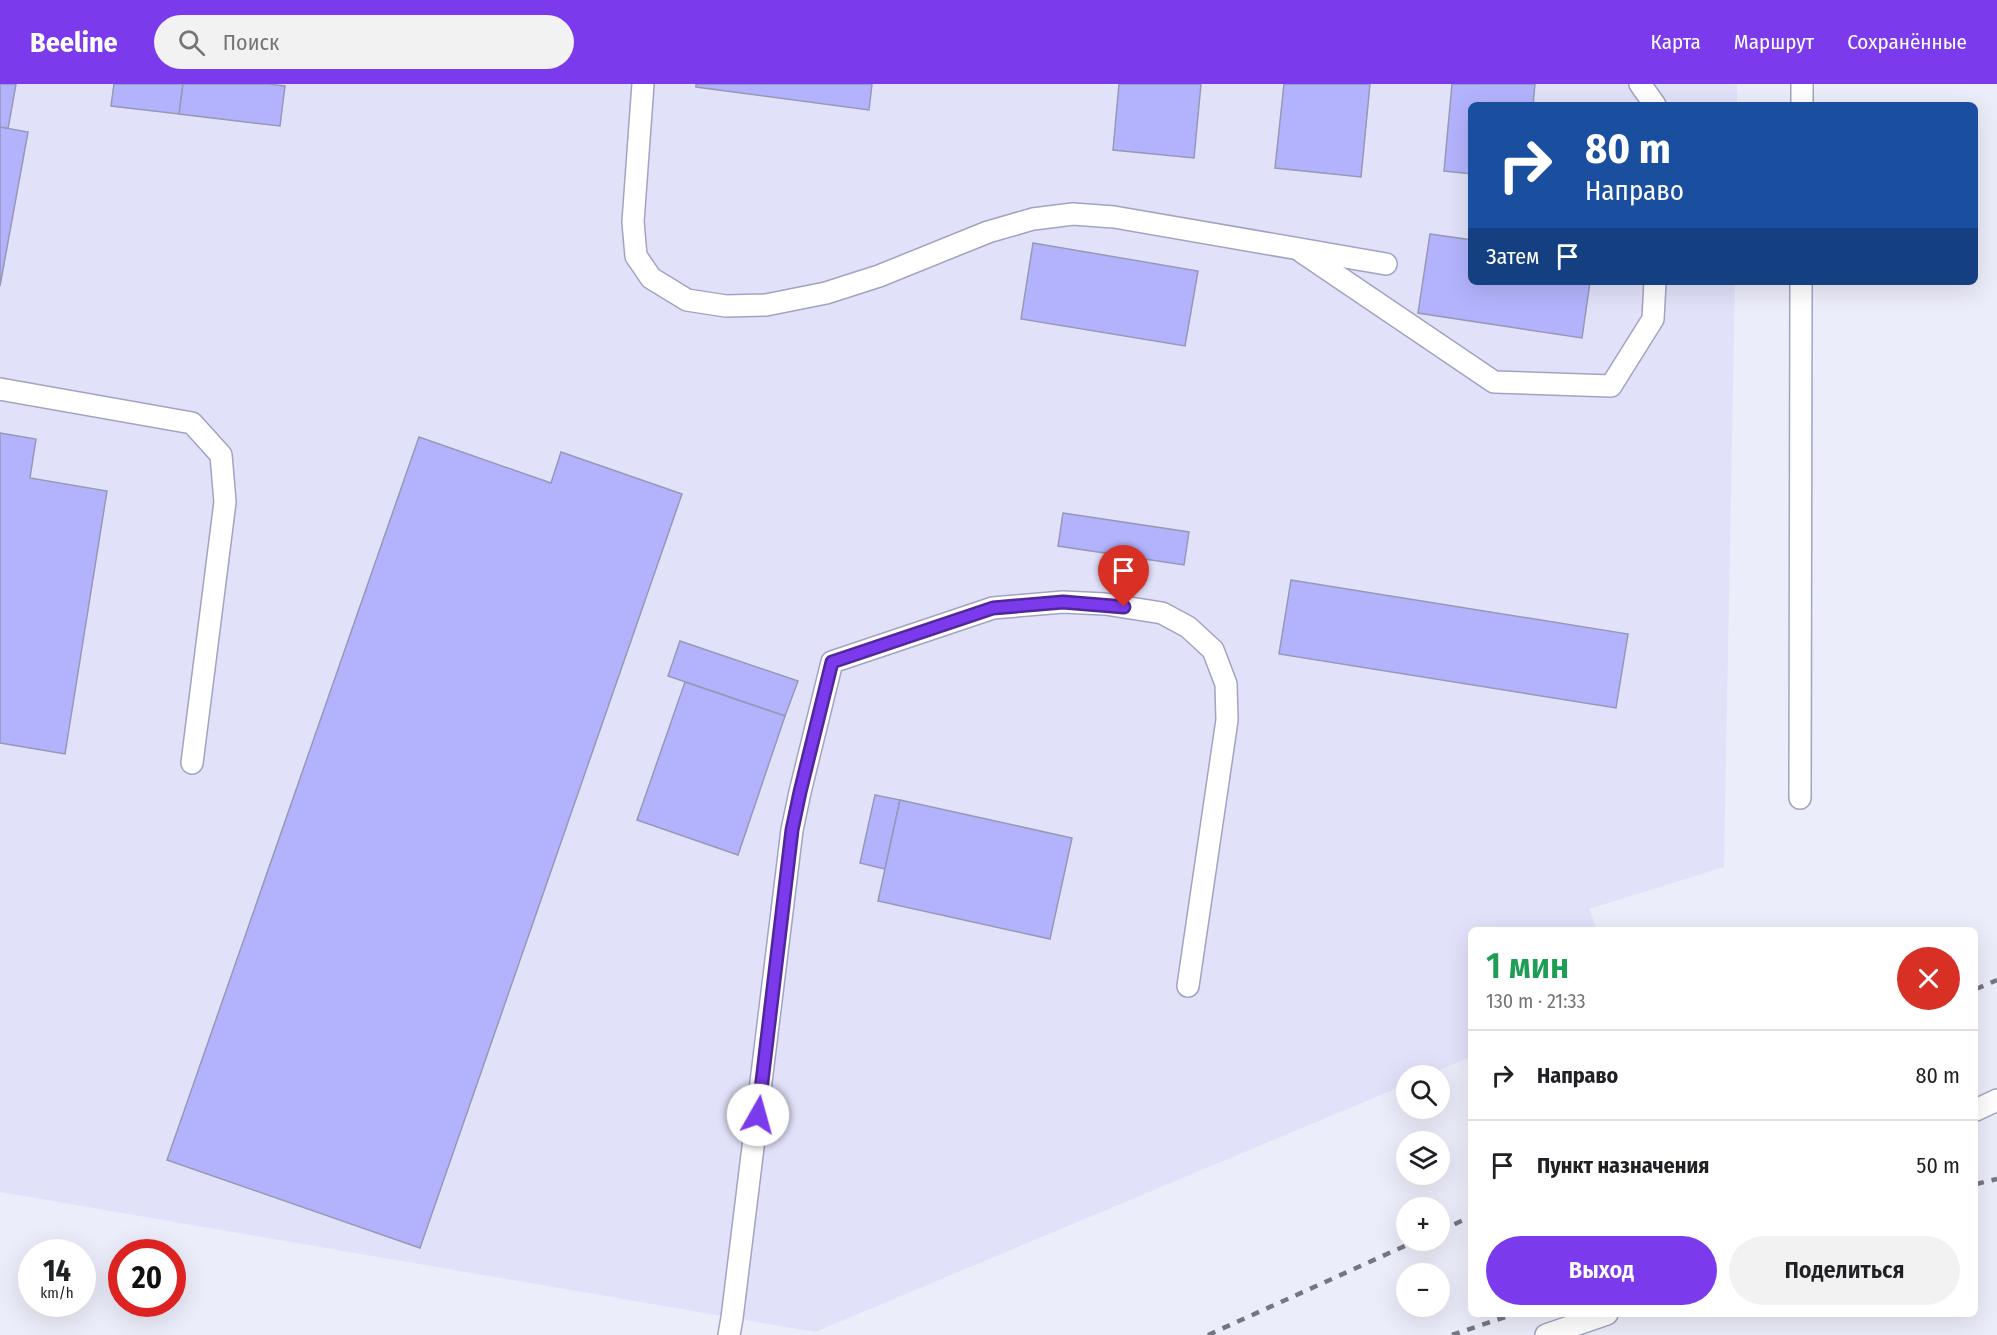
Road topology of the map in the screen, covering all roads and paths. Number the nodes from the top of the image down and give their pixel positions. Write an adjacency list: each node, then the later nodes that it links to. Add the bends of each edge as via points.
1 (643, 84): 6 (lane, via 633,222 636,256 651,279 687,300 726,306 766,305 826,293 988,232 1033,219 1073,214 1114,217)
2 (1640, 84): 4 (lane)
3 (1802, 84): 5 (lane)
4 (1653, 102)
5 (1802, 102)
6 (1297, 248): 7 (lane); 8 (lane, via 1494,382 1611,386 1653,319)
7 (1386, 264)
8 (1655, 285)
9 (1801, 285): 12 (lane)
10 (0, 389): 11 (lane, via 192,423 221,455 225,502)
11 (192, 763)
12 (1800, 798)
13 (1188, 986): 17 (lane, via 1227,720 1226,684 1213,650 1188,627 1162,613 1105,604 1063,602 993,608 832,662 792,830)
14 (1997, 1100): 15 (lane)
15 (1978, 1109)
16 (1598, 1317): 18 (lane)
17 (729, 1335)
18 (1546, 1335)

